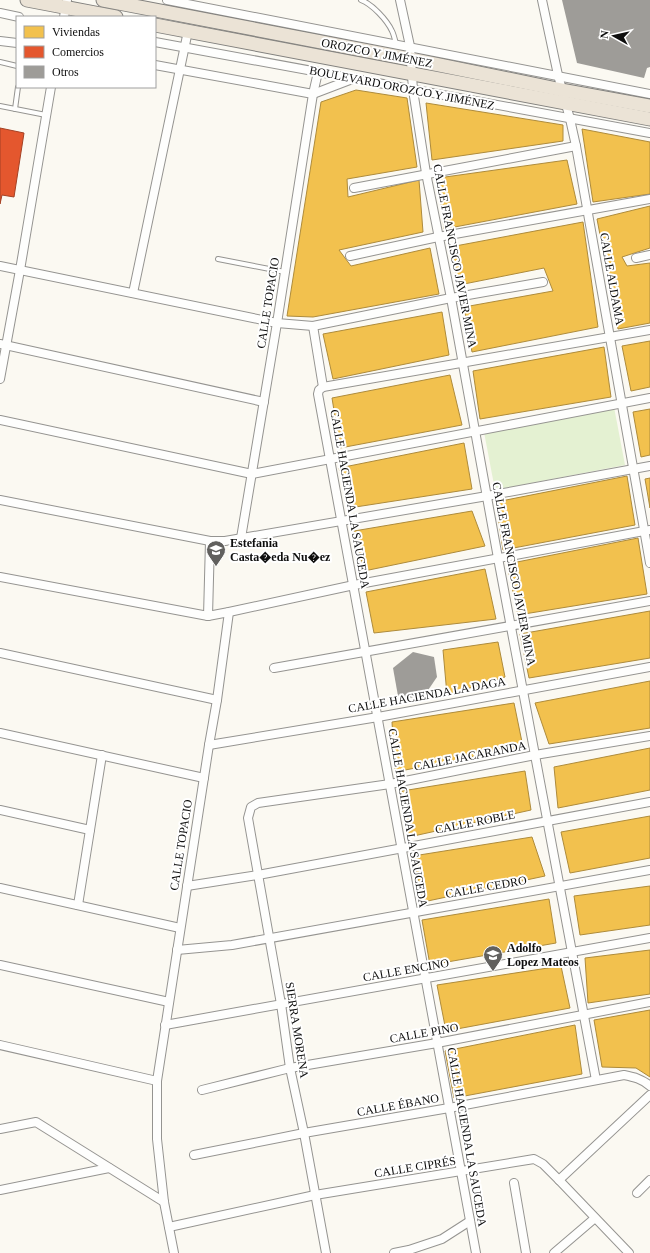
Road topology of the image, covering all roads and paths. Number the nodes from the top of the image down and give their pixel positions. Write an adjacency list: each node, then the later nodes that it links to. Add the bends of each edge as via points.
1 (26, 0): 7 (highway)
2 (103, 0): 18 (highway, OROZCO Y JIMÉNEZ)
3 (167, 0): 16 (street, OROZCO Y JIMÉNEZ)
4 (361, 0): 16 (lane, via 377,11 392,30)
5 (400, 0): 18 (street, CALLE FRANCISCO JAVIER MINA)
6 (542, 0): 25 (street, CALLE ALDAMA)
7 (66, 8): 10 (highway)
8 (0, 13): 9 (street)
9 (16, 16)
10 (110, 16)
11 (156, 25): 12 (highway, OROZCO Y JIMÉNEZ)
12 (188, 31): 17 (street); 24 (highway, OROZCO Y JIMÉNEZ)
13 (0, 41): 15 (street)
14 (156, 42): 17 (street, BOULEVARD OROZCO Y JIMÉNEZ)
15 (16, 43)
16 (396, 44): 18 (street, OROZCO Y JIMÉNEZ)
17 (185, 48): 22 (street); 23 (street, BOULEVARD OROZCO Y JIMÉNEZ)
18 (410, 53): 24 (street, CALLE FRANCISCO JAVIER MINA); 25 (street, OROZCO Y JIMÉNEZ); 32 (highway, OROZCO Y JIMÉNEZ)
19 (0, 62): 21 (lane)
20 (156, 65): 22 (street)
21 (16, 66)
22 (179, 69): 30 (street); 54 (street)
23 (318, 72): 26 (street, BOULEVARD OROZCO Y JIMÉNEZ); 30 (street, CALLE TOPACIO)
24 (411, 73): 29 (street, CALLE FRANCISCO JAVIER MINA); 32 (highway, OROZCO Y JIMÉNEZ)
25 (558, 75): 31 (street, OROZCO Y JIMÉNEZ); 32 (street, CALLE ALDAMA)
26 (355, 78): 29 (street, BOULEVARD OROZCO Y JIMÉNEZ); 30 (street)
27 (18, 88): 35 (lane)
28 (51, 88): 36 (street)
29 (413, 90): 37 (street, BOULEVARD OROZCO Y JIMÉNEZ); 41 (street, CALLE FRANCISCO JAVIER MINA)
30 (313, 94): 52 (street, CALLE TOPACIO)
31 (650, 94)
32 (563, 96): 34 (highway, OROZCO Y JIMÉNEZ); 37 (street, CALLE ALDAMA); 38 (highway, OROZCO Y JIMÉNEZ)
33 (0, 106): 35 (lane)
34 (650, 106)
35 (15, 109): 36 (lane)
36 (46, 115): 51 (street)
37 (570, 119): 39 (street, BOULEVARD OROZCO Y JIMÉNEZ); 40 (street, CALLE ALDAMA)
38 (650, 119)
39 (650, 133)
40 (576, 146): 41 (street); 44 (street, CALLE ALDAMA)
41 (426, 173): 42 (street); 45 (street, CALLE FRANCISCO JAVIER MINA)
42 (354, 188)
43 (650, 199): 44 (street)
44 (588, 211): 45 (street); 59 (street, CALLE ALDAMA)
45 (438, 237): 47 (street); 55 (street, CALLE FRANCISCO JAVIER MINA)
46 (650, 255): 48 (street)
47 (350, 256)
48 (636, 258)
49 (218, 259): 52 (lane)
50 (0, 266): 51 (street)
51 (20, 270): 54 (street); 60 (street)
52 (285, 272): 56 (street, CALLE TOPACIO)
53 (543, 282): 55 (street)
54 (133, 293): 56 (street)
55 (451, 298): 57 (street); 61 (street, CALLE FRANCISCO JAVIER MINA)
56 (278, 323): 57 (street); 65 (street, CALLE TOPACIO)
57 (313, 326): 63 (street, CALLE HACIENDA LA SAUCEDA)
58 (650, 330): 59 (street)
59 (610, 337): 61 (street); 66 (street, CALLE ALDAMA)
60 (3, 344): 62 (street); 65 (street)
61 (463, 363): 63 (street); 68 (street, CALLE FRANCISCO JAVIER MINA)
62 (0, 379)
63 (322, 388): 69 (street, CALLE HACIENDA LA SAUCEDA, via 318,394)
64 (650, 398): 66 (street)
65 (264, 402): 72 (street, CALLE TOPACIO)
66 (622, 403): 68 (street); 71 (street, CALLE ALDAMA)
67 (0, 420): 72 (street)
68 (475, 431): 69 (street); 73 (street, CALLE FRANCISCO JAVIER MINA)
69 (330, 459): 72 (street); 75 (street, CALLE HACIENDA LA SAUCEDA)
70 (650, 466): 71 (street)
71 (634, 469): 73 (street); 76 (street, CALLE ALDAMA)
72 (252, 474): 77 (street, CALLE TOPACIO)
73 (487, 496): 75 (street); 79 (street, CALLE FRANCISCO JAVIER MINA)
74 (0, 500): 78 (street)
75 (342, 521): 77 (street); 82 (street, CALLE HACIENDA LA SAUCEDA)
76 (647, 530): 79 (street); 80 (street, CALLE ALDAMA)
77 (241, 538): 78 (street)
78 (210, 541): 85 (street)
79 (498, 558): 82 (street); 86 (street, CALLE FRANCISCO JAVIER MINA)
80 (650, 563)
81 (0, 577): 85 (street)
82 (354, 585): 84 (street); 87 (street, CALLE HACIENDA LA SAUCEDA)
83 (650, 601): 86 (street)
84 (229, 612): 85 (street); 92 (street, CALLE TOPACIO)
85 (208, 616)
86 (511, 626): 87 (street); 91 (street, CALLE FRANCISCO JAVIER MINA)
87 (366, 651): 90 (street); 93 (street, CALLE HACIENDA LA SAUCEDA)
88 (0, 653): 92 (street)
89 (650, 667): 91 (street, CALLE HACIENDA LA DAGA)
90 (274, 668)
91 (523, 690): 93 (street, CALLE HACIENDA LA DAGA); 98 (street, CALLE FRANCISCO JAVIER MINA)
92 (217, 700): 96 (street, CALLE TOPACIO)
93 (378, 717): 96 (street, CALLE HACIENDA LA DAGA); 100 (street, CALLE HACIENDA LA SAUCEDA)
94 (0, 732): 97 (street)
95 (650, 736): 98 (street, CALLE JACARANDA)
96 (209, 745): 99 (street, CALLE TOPACIO)
97 (102, 755): 99 (street); 105 (street)
98 (535, 755): 100 (street, CALLE JACARANDA); 104 (street, CALLE FRANCISCO JAVIER MINA)
99 (204, 778): 109 (street, CALLE TOPACIO)
100 (390, 784): 103 (street, CALLE JACARANDA, via 258,803); 106 (street, CALLE HACIENDA LA SAUCEDA)
101 (650, 802): 104 (street, CALLE ROBLE)
102 (0, 810): 105 (street)
103 (249, 811): 108 (street, SIERRA MORENA)
104 (548, 821): 106 (street, CALLE ROBLE); 110 (street, CALLE FRANCISCO JAVIER MINA)
105 (90, 830): 112 (street)
106 (402, 848): 108 (street, CALLE ROBLE); 113 (street, CALLE HACIENDA LA SAUCEDA)
107 (650, 870): 110 (street, CALLE CEDRO)
108 (258, 875): 109 (street, CALLE ROBLE); 116 (street, SIERRA MORENA)
109 (187, 886): 114 (street, CALLE TOPACIO)
110 (560, 886): 113 (street, CALLE CEDRO); 118 (street, CALLE FRANCISCO JAVIER MINA)
111 (0, 888): 112 (street)
112 (78, 905): 114 (street)
113 (414, 913): 116 (street, CALLE CEDRO); 120 (street, CALLE HACIENDA LA SAUCEDA)
114 (180, 928): 117 (street, CALLE TOPACIO)
115 (650, 938): 118 (street, CALLE ENCINO)
116 (269, 939): 117 (street, CALLE CEDRO); 123 (street, SIERRA MORENA)
117 (177, 950): 121 (street, CALLE TOPACIO)
118 (572, 952): 120 (street, CALLE ENCINO); 124 (street, CALLE FRANCISCO JAVIER MINA)
119 (0, 965): 121 (street)
120 (426, 978): 123 (street, CALLE ENCINO); 126 (street, CALLE HACIENDA LA SAUCEDA)
121 (169, 1002): 125 (street, CALLE TOPACIO)
122 (650, 1002): 124 (street, CALLE PINO)
123 (281, 1004): 125 (street, CALLE ENCINO); 128 (street, SIERRA MORENA)
124 (583, 1015): 126 (street, CALLE PINO); 129 (street, CALLE FRANCISCO JAVIER MINA)
125 (166, 1025): 130 (street, CALLE TOPACIO)
126 (438, 1044): 128 (street, CALLE PINO); 134 (street, CALLE HACIENDA LA SAUCEDA)
127 (0, 1046): 130 (street)
128 (290, 1068): 132 (street, CALLE PINO); 136 (street, SIERRA MORENA)
129 (596, 1080): 131 (street, CALLE ÉBANO, via 624,1075 635,1077); 134 (street, CALLE ÉBANO)
130 (157, 1081): 146 (street, CALLE TOPACIO, via 157,1139)
131 (650, 1086)
132 (202, 1090)
133 (650, 1094): 140 (street)
134 (449, 1108): 136 (street, CALLE ÉBANO); 139 (street, CALLE HACIENDA LA SAUCEDA)
135 (0, 1130): 138 (street, via 36,1122)
136 (304, 1133): 137 (street, CALLE ÉBANO); 145 (street, SIERRA MORENA)
137 (194, 1155)
138 (109, 1168): 143 (street); 146 (street)
139 (461, 1171): 140 (street, CALLE CIPRÉS, via 534,1159); 145 (street, CALLE CIPRÉS); 148 (street, CALLE HACIENDA LA SAUCEDA)
140 (559, 1180): 147 (street, CALLE CIPRÉS)
141 (650, 1180): 144 (street)
142 (514, 1183): 155 (street)
143 (0, 1190)
144 (637, 1193)
145 (315, 1195): 149 (street, CALLE CIPRÉS); 152 (street, SIERRA MORENA)
146 (164, 1202): 149 (street, CALLE TOPACIO)
147 (595, 1218): 156 (street); 157 (street, CALLE CIPRÉS)
148 (470, 1221): 150 (street, via 442,1239); 154 (street, CALLE HACIENDA LA SAUCEDA)
149 (169, 1227): 151 (street, CALLE TOPACIO)
150 (410, 1252): 153 (street)
151 (174, 1253)
152 (326, 1253)
153 (394, 1253)
154 (476, 1253)
155 (526, 1253)
156 (554, 1253)
157 (629, 1253)

